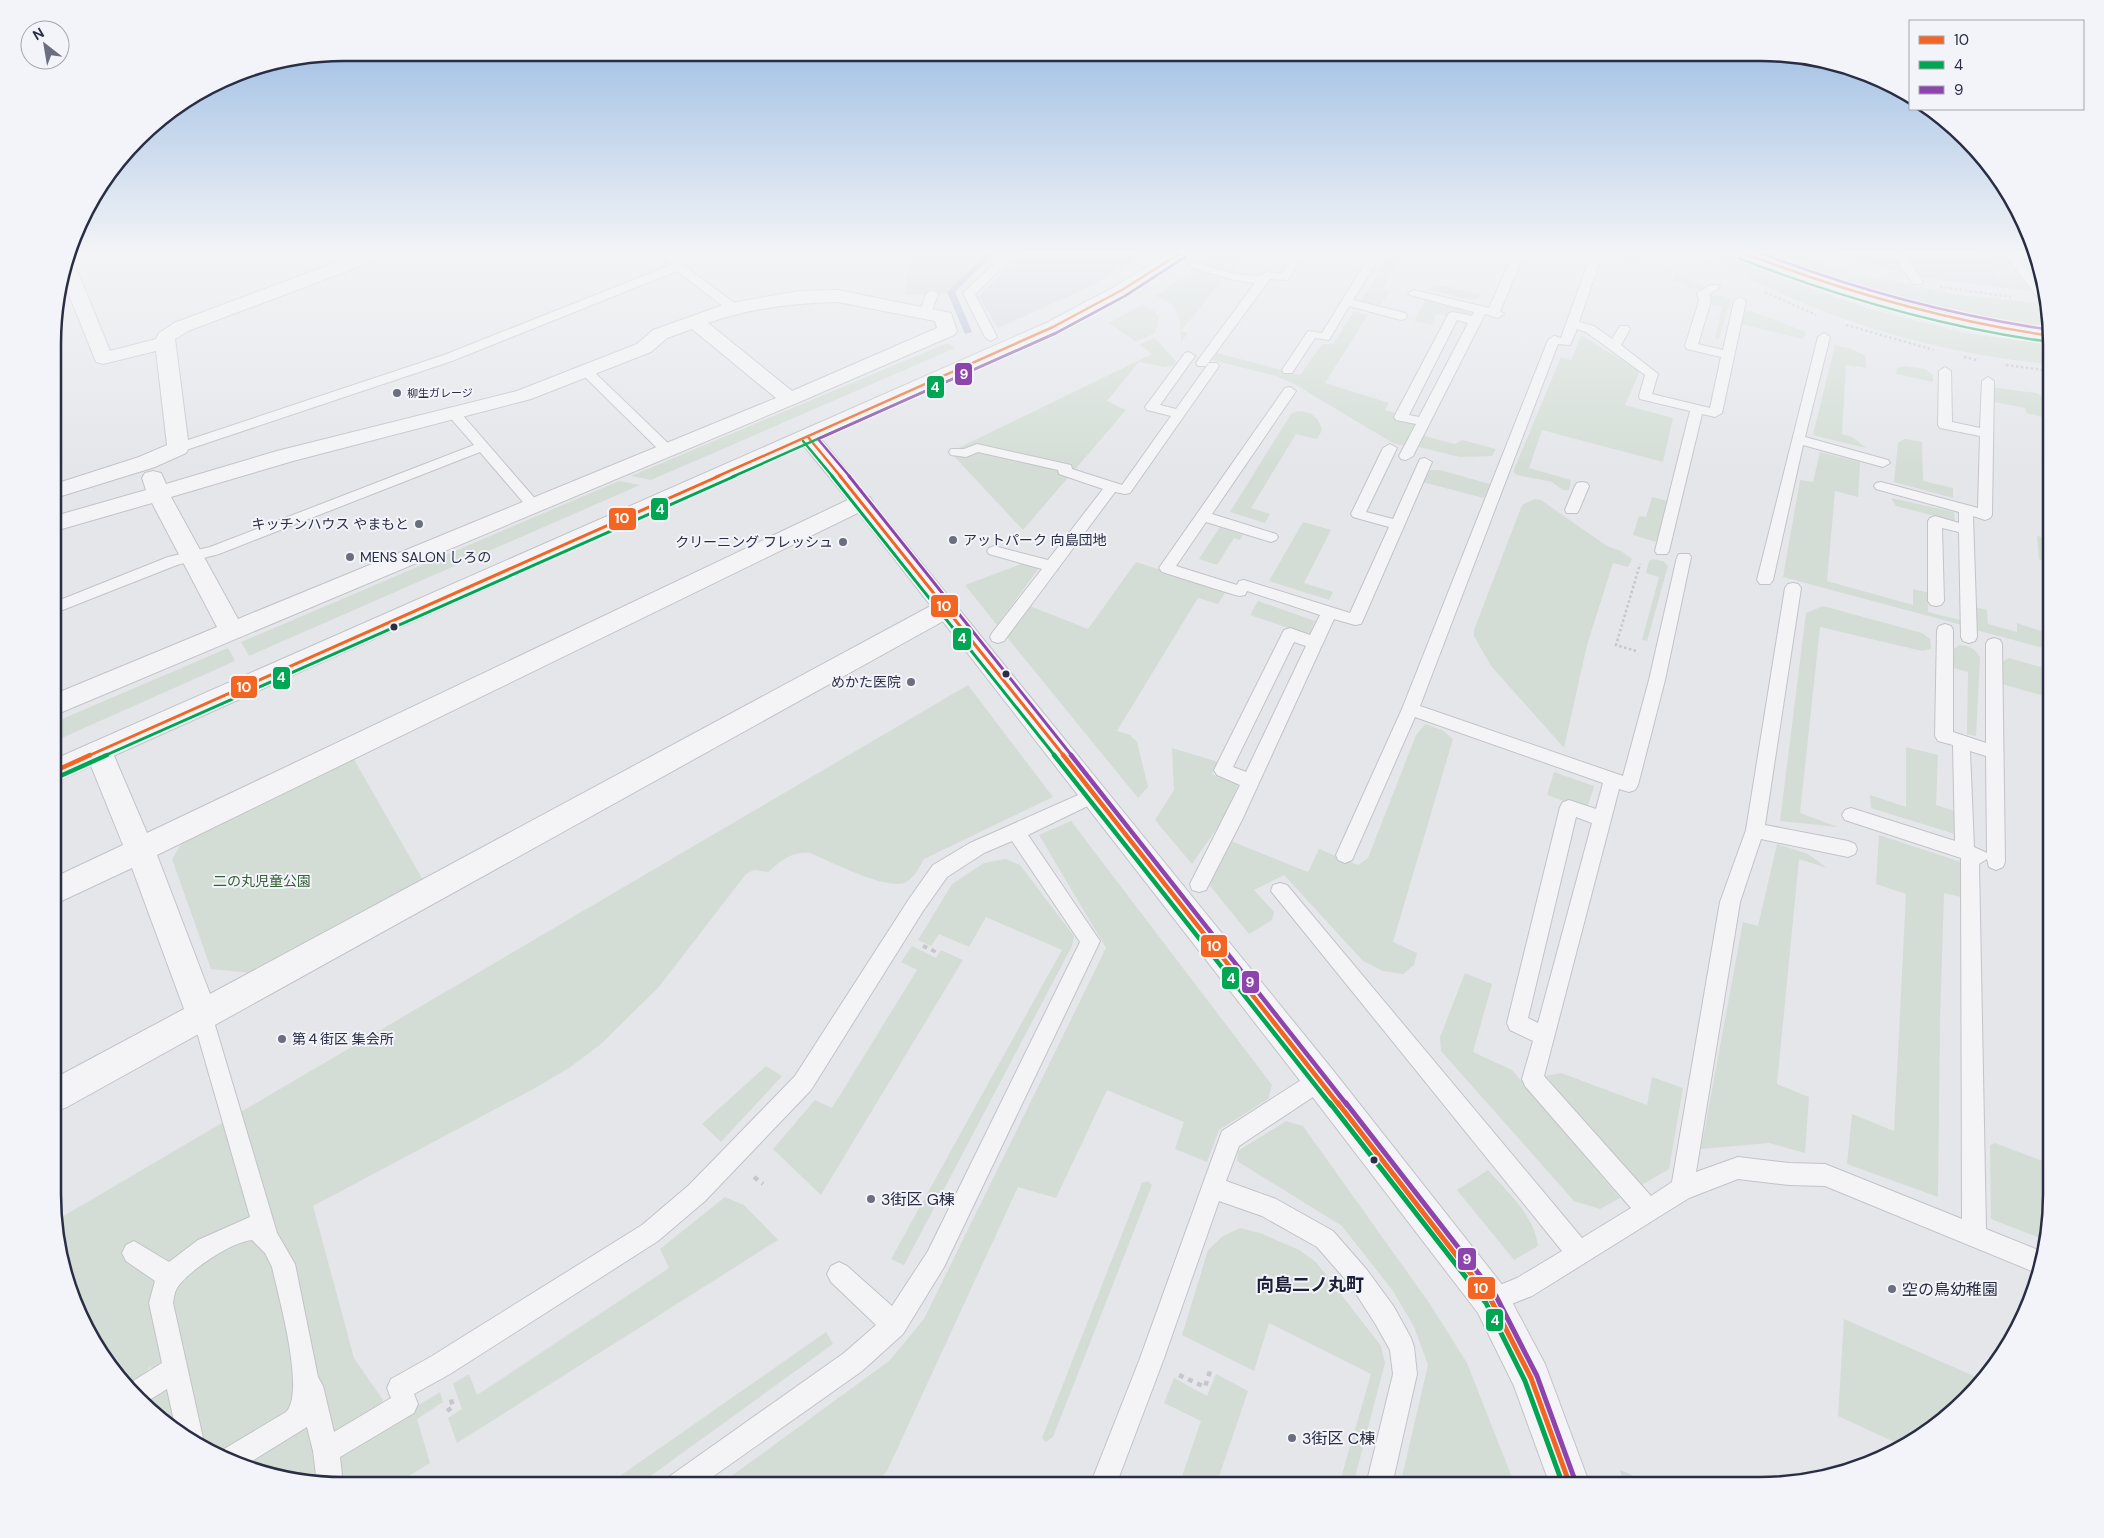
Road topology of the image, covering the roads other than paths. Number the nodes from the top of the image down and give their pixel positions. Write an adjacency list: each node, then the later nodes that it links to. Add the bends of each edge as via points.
1 (89, 324): 21 (street, via 103,358)
2 (190, 324): 21 (street, via 166,337)
3 (534, 324): 39 (lane, via 448,358)
4 (687, 324): 26 (street, via 660,334 644,348)
5 (697, 324): 30 (street)
6 (945, 324): 30 (street, via 947,331)
7 (984, 324): 19 (lane)
8 (1057, 324): 36 (street)
9 (1234, 324): 33 (lane)
10 (1333, 324): 25 (lane, via 1325,337 1312,334)
11 (1449, 324): 34 (lane, via 1401,417)
12 (1481, 324): 34 (lane)
13 (1573, 324): 22 (lane, via 1590,329); 79 (lane, via 1566,342 1554,340)
14 (1698, 324): 23 (lane, via 1691,346)
15 (1735, 324): 23 (lane)
16 (1970, 324): 18 (street)
17 (1624, 329): 22 (lane)
18 (2042, 335)
19 (990, 337)
20 (1824, 337): 37 (lane)
21 (165, 343): 39 (street)
22 (1614, 346): 31 (lane, via 1652,374 1645,396)
23 (1728, 355): 31 (lane, via 1715,413)
24 (1190, 356): 33 (lane, via 1152,407)
25 (1288, 370)
26 (586, 371): 32 (street, via 524,395); 41 (lane)
27 (1945, 371): 35 (lane, via 1945,425)
28 (1988, 381): 35 (lane)
29 (1290, 391): 56 (lane)
30 (790, 399): 41 (street)
31 (1697, 408): 62 (lane)
32 (454, 414): 38 (lane); 51 (street, via 285,456)
33 (1179, 414): 49 (lane, via 1125,490)
34 (1424, 422): 43 (lane)
35 (1987, 434): 55 (lane, via 1985,515)
36 (808, 437): 52 (street); 81 (street)
37 (1798, 440): 46 (lane); 66 (lane)
38 (481, 447): 53 (lane); 63 (lane)
39 (178, 448): 44 (street)
40 (1390, 448): 58 (lane, via 1358,514)
41 (667, 450): 53 (street)
42 (956, 452): 49 (lane, via 966,453 977,448 1013,456 1066,468 1064,471)
43 (1406, 456)
44 (147, 462): 50 (street); 51 (street)
45 (1425, 462): 58 (lane)
46 (1883, 463)
47 (1582, 486): 54 (lane)
48 (1881, 486): 55 (lane)
49 (1112, 487): 65 (lane)
50 (61, 489)
51 (159, 495): 57 (street); 63 (street)
52 (862, 502): 70 (street); 92 (street)
53 (533, 505): 72 (street)
54 (1572, 510)
55 (1966, 510): 59 (lane)
56 (1203, 516): 60 (lane); 71 (lane, via 1167,568)
57 (61, 522)
58 (1397, 525): 71 (lane, via 1355,620)
59 (1966, 529): 68 (lane, via 1935,521); 75 (lane)
60 (1271, 538)
61 (994, 551): 65 (lane)
62 (1662, 551)
63 (194, 556): 69 (lane); 72 (street)
64 (1684, 557): 84 (lane, via 1629,785)
65 (1051, 566): 74 (lane)
66 (1765, 580)
67 (1792, 588): 89 (lane)
68 (1936, 601)
69 (61, 606)
70 (947, 608): 86 (street); 98 (street)
71 (1329, 612): 76 (lane)
72 (231, 630): 78 (street)
73 (1944, 630): 80 (lane, via 1944,736)
74 (998, 636)
75 (1969, 637)
76 (1315, 643): 85 (lane); 85 (lane, via 1290,634 1223,770)
77 (1994, 644): 82 (lane)
78 (61, 702)
79 (1410, 709): 84 (lane); 94 (lane)
80 (1961, 742): 82 (lane); 93 (lane)
81 (99, 751): 83 (street); 92 (street)
82 (1995, 752): 93 (lane, via 2001,864)
83 (61, 768)
84 (1613, 779): 88 (lane)
85 (1251, 782): 95 (lane)
86 (1094, 795): 90 (lane); 100 (street)
87 (1851, 815): 93 (lane)
88 (1602, 819): 99 (lane); 99 (lane, via 1569,807 1517,1023)
89 (1755, 830): 91 (lane); 103 (lane, via 1730,902)
90 (1016, 832): 113 (lane, via 1090,941 936,1258); 118 (lane, via 977,848 940,871 803,1083 697,1193 650,1233 400,1388 405,1404)
91 (1848, 849)
92 (140, 850): 96 (street); 98 (street)
93 (1967, 852): 105 (lane)
94 (1345, 855)
95 (1198, 884)
96 (61, 889)
97 (1280, 891): 108 (lane)
98 (202, 1015): 101 (street); 106 (lane)
99 (1545, 1036): 104 (lane, via 1533,1079)
100 (1320, 1080): 102 (lane, via 1230,1139); 112 (street)
101 (61, 1093)
102 (1214, 1188): 122 (lane); 123 (lane, via 1268,1207 1325,1239 1359,1278 1385,1316 1402,1347 1405,1374)
103 (1682, 1189): 104 (lane); 105 (lane, via 1738,1168 1825,1176)
104 (1648, 1210): 108 (lane)
105 (1974, 1235): 109 (lane)
106 (267, 1238): 111 (lane, via 256,1228 246,1228 184,1262); 115 (lane, via 283,1264)
107 (134, 1253): 111 (lane)
108 (1580, 1254): 112 (lane, via 1524,1288)
109 (2034, 1260)
110 (839, 1274): 113 (lane)
111 (171, 1277): 114 (lane, via 161,1295)
112 (1491, 1300): 124 (street)
113 (894, 1325): 121 (lane, via 853,1362)
114 (175, 1369): 116 (lane); 117 (lane)
115 (306, 1371): 118 (lane); 119 (lane, via 305,1403 298,1418)
116 (141, 1390)
117 (188, 1430)
118 (326, 1452): 120 (lane)
119 (237, 1455)
120 (329, 1476)
121 (690, 1477)
122 (1106, 1477)
123 (1381, 1477)
124 (1586, 1477)

